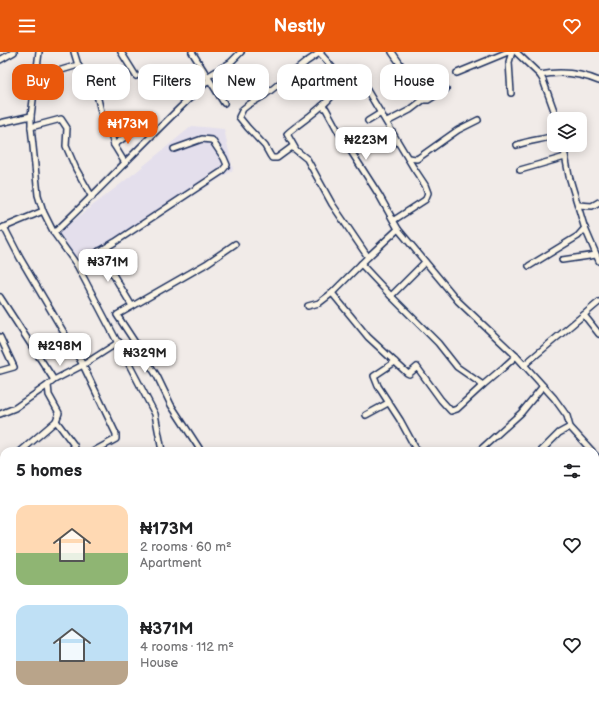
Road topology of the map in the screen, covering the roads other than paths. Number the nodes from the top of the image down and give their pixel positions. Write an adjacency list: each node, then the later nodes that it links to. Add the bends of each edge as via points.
1 (14, 52): 12 (street)
2 (40, 52): 13 (street)
3 (74, 52): 14 (street)
4 (122, 52): 19 (street)
5 (192, 52): 20 (street)
6 (241, 52): 20 (street)
7 (320, 52): 15 (street); 43 (street, via 243,109 240,117 259,138 272,158 277,158 290,147)
8 (393, 52): 16 (street)
9 (508, 52): 17 (street)
10 (512, 52): 22 (street)
11 (516, 52): 18 (street)
12 (0, 60)
13 (38, 64)
14 (78, 64)
15 (329, 64)
16 (401, 64)
17 (457, 72)
18 (540, 75): 21 (street, via 576,74); 30 (street)
19 (136, 76)
20 (208, 78): 28 (street); 47 (street)
21 (599, 81)
22 (511, 93)
23 (372, 98): 31 (street)
24 (33, 100): 32 (street)
25 (98, 100): 41 (street, via 103,120)
26 (328, 100): 29 (street)
27 (423, 100): 35 (street, via 410,110)
28 (224, 103)
29 (322, 106): 43 (street, via 286,134); 53 (street, via 326,108)
30 (555, 112)
31 (381, 113): 34 (street); 35 (street)
32 (31, 116): 36 (street); 37 (street)
33 (478, 120): 46 (street, via 458,130 417,159)
34 (368, 121)
35 (386, 121): 46 (street)
36 (0, 123)
37 (30, 128): 49 (street, via 61,119 67,128 66,146); 52 (street, via 38,195)
38 (132, 132): 41 (street)
39 (547, 138): 40 (street)
40 (518, 144)
41 (114, 145): 47 (street)
42 (174, 149): 59 (street, via 202,139 212,140 227,166)
43 (295, 149): 61 (street, via 307,160 332,204)
44 (564, 152): 45 (street)
45 (565, 157): 48 (street); 51 (street)
46 (408, 158): 53 (street, via 426,185 427,196 425,200)
47 (125, 164): 49 (street)
48 (520, 170)
49 (92, 197): 57 (street)
50 (599, 202): 51 (street, via 592,206)
51 (578, 205): 56 (street)
52 (43, 211): 54 (street); 57 (street)
53 (394, 220): 55 (street)
54 (2, 228): 80 (street)
55 (398, 228): 61 (street); 64 (street)
56 (585, 228): 60 (street); 67 (street, via 578,236)
57 (54, 233): 65 (street)
58 (235, 244): 72 (street, via 206,264)
59 (99, 252): 65 (street); 72 (street)
60 (596, 255): 62 (street); 63 (street)
61 (368, 257): 66 (street)
62 (562, 260)
63 (599, 261)
64 (425, 262): 69 (street); 78 (street, via 458,301)
65 (77, 264): 77 (street)
66 (361, 264): 68 (street); 69 (street)
67 (529, 266)
68 (332, 293): 73 (street, via 319,303); 79 (street, via 368,337)
69 (391, 296): 85 (street, via 438,343 457,367)
70 (0, 297): 83 (street)
71 (599, 302): 74 (street)
72 (132, 306): 96 (street, via 117,315 157,376 171,405)
73 (308, 306)
74 (584, 315): 75 (street); 81 (street)
75 (599, 334)
76 (0, 338): 82 (street, via 14,367)
77 (118, 342): 80 (street); 95 (street, via 155,414)
78 (516, 356): 81 (street); 85 (street)
79 (395, 362): 85 (street, via 408,374 417,367 451,411 457,409); 87 (street, via 374,376)
80 (83, 365): 83 (street); 94 (street, via 116,434 116,439)
81 (524, 365): 86 (street)
82 (0, 371)
83 (54, 380): 84 (street)
84 (48, 385): 88 (street, via 15,408); 90 (street, via 49,395 59,413)
85 (482, 385)
86 (543, 386): 91 (street, via 567,416); 98 (street, via 521,413)
87 (388, 403): 89 (street); 97 (street)
88 (0, 414)
89 (366, 415)
90 (56, 420): 92 (street); 93 (street)
91 (570, 427): 99 (street, via 559,432); 100 (street)
92 (26, 447)
93 (74, 447)
94 (101, 447)
95 (161, 447)
96 (198, 447)
97 (415, 447)
98 (483, 447)
99 (545, 447)
100 (588, 447)

